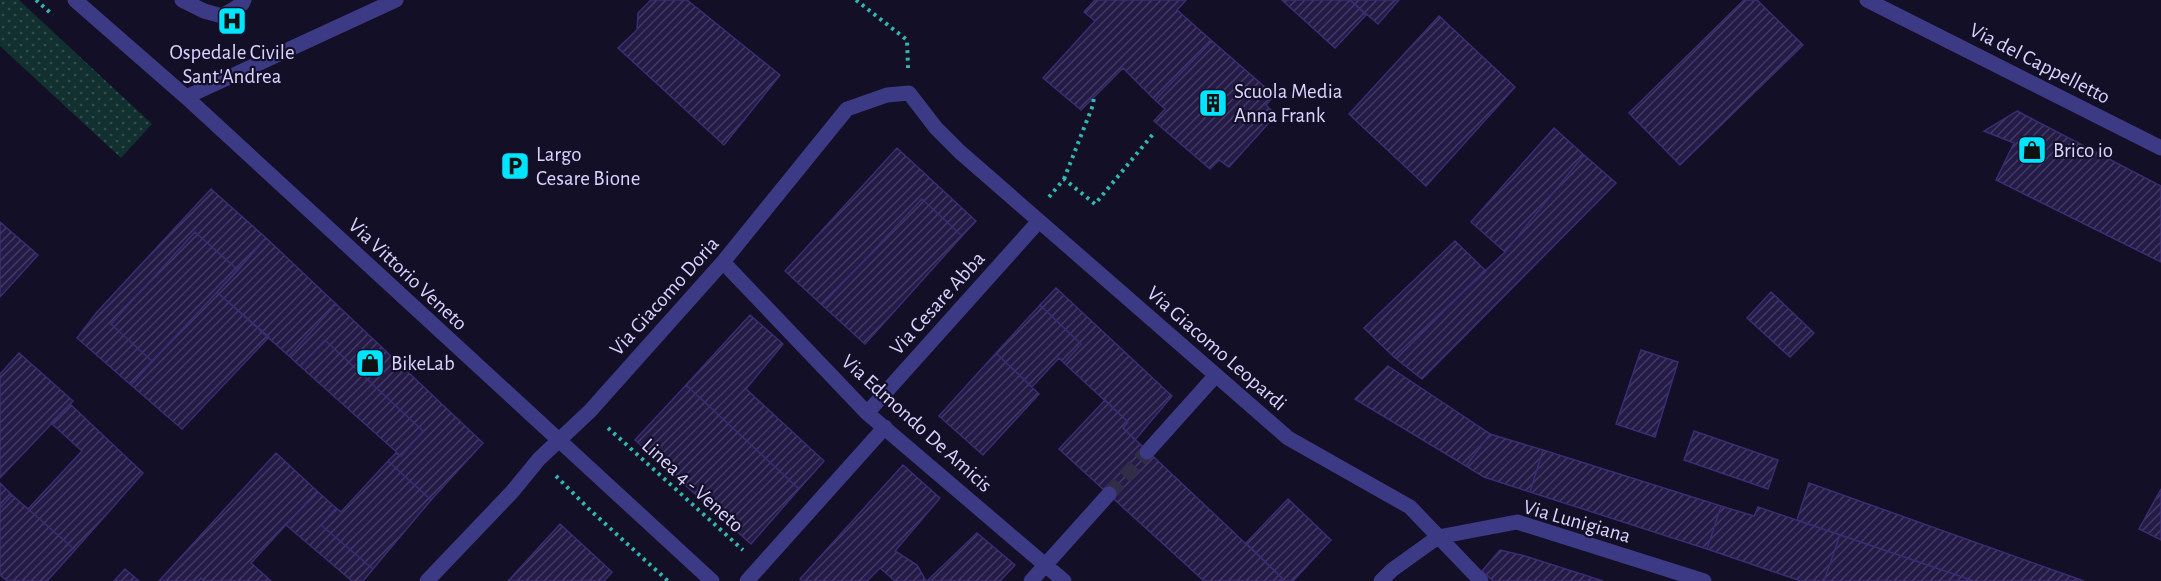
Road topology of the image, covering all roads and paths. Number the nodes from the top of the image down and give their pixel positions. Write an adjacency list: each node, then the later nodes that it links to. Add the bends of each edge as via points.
1 (75, 0): 9 (street, Via Vittorio Veneto)
2 (182, 0): 3 (street, via 222,16)
3 (244, 0)
4 (396, 0): 9 (street)
5 (856, 0): 7 (path, via 907,40)
6 (1867, 0): 11 (street, Via del Cappelletto)
7 (909, 93): 13 (street, Via Giacomo Leopardi, via 960,152); 14 (street, Via Giacomo Doria, via 887,94 847,109)
8 (1094, 96): 12 (path)
9 (186, 98): 19 (street, Via Vittorio Veneto)
10 (1154, 133): 12 (path, via 1095,204)
11 (2161, 148)
12 (1064, 179): 13 (path)
13 (1036, 218): 15 (street, Via Giacomo Leopardi); 17 (street, Via Cesare Abba)
14 (723, 262): 16 (street, Via Giacomo Doria); 17 (street, Via Edmondo De Amicis)
15 (1216, 375): 20 (street); 22 (street, Via Giacomo Leopardi, via 1288,438 1410,507)
16 (590, 411): 19 (street, Via Giacomo Doria); 24 (path, Linea 4 - Veneto)
17 (867, 413): 18 (street, Via Edmondo De Amicis)
18 (885, 427): 23 (street, Via Edmondo De Amicis); 24 (street)
19 (559, 442): 26 (street, Via Giacomo Doria); 27 (street, Via Vittorio Veneto)
20 (1148, 452)
21 (1109, 494): 23 (street)
22 (1438, 537): 25 (street); 32 (street, Via Giacomo Leopardi); 33 (street, Via Lunigiana, via 1517,522)
23 (1045, 565): 29 (street); 30 (street, Via Edmondo De Amicis)
24 (760, 566): 28 (street)
25 (1387, 575): 31 (street)
26 (428, 581)
27 (712, 581)
28 (747, 581)
29 (1031, 581)
30 (1064, 581)
31 (1403, 581)
32 (1481, 581)
33 (1704, 581)

